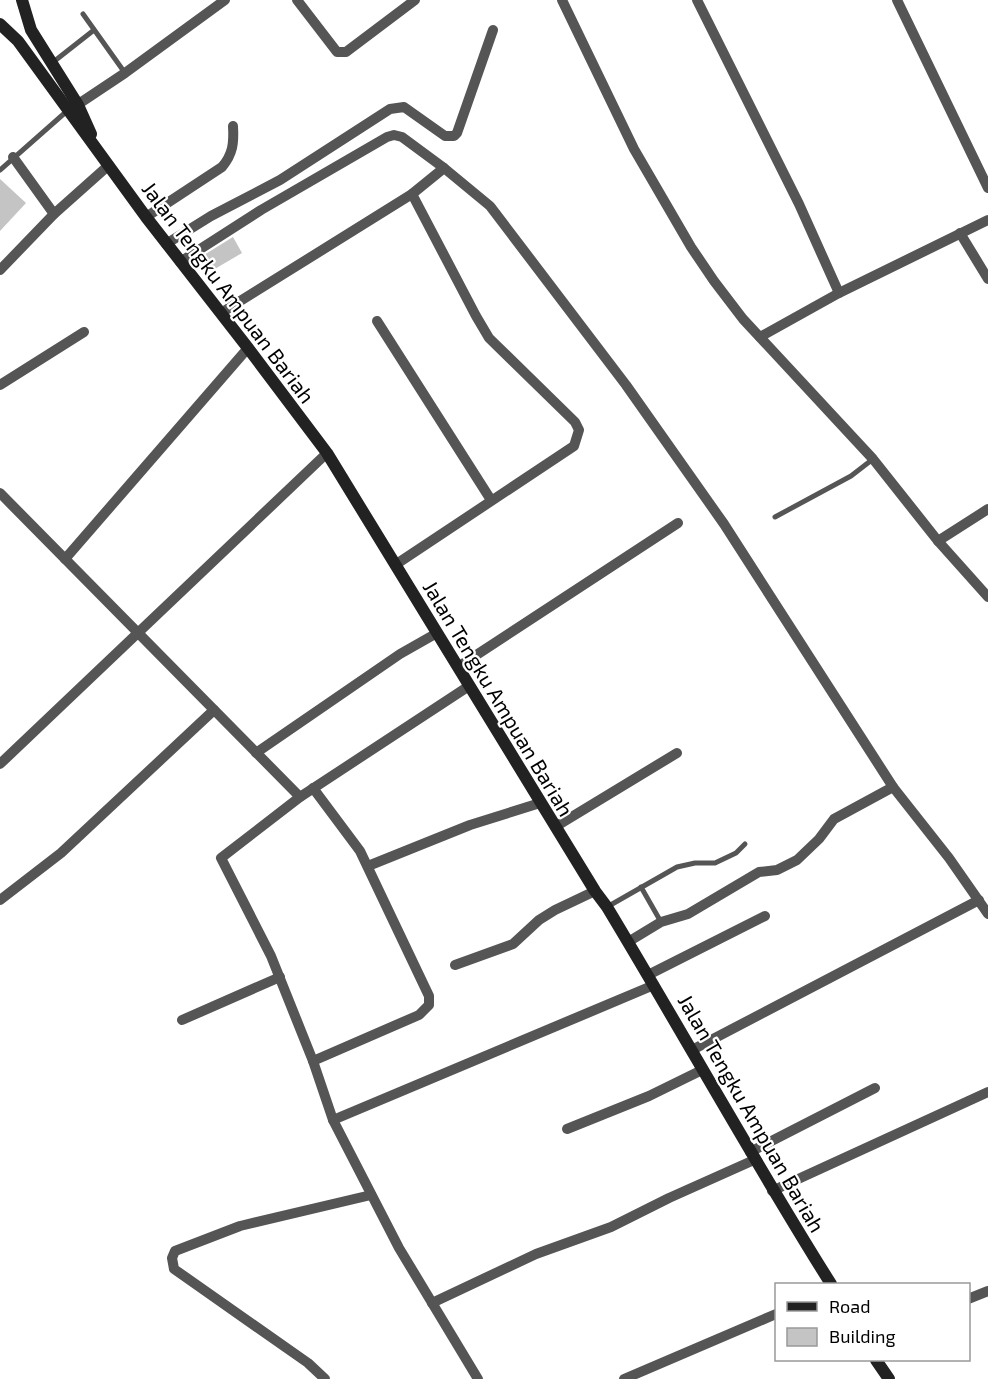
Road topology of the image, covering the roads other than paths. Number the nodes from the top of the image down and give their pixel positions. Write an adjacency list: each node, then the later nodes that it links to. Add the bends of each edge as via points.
1 (22, 0): 12 (main road, Jalan Tengku Ampuan Bariah, via 31,30)
2 (225, 0): 13 (street)
3 (297, 0): 4 (street, via 337,52 343,53)
4 (415, 0)
5 (562, 0): 36 (street, via 659,194 714,281)
6 (697, 0): 32 (street)
7 (897, 0): 22 (street)
8 (83, 14): 10 (lane)
9 (0, 24): 14 (main road, Jalan Tengku Ampuan Bariah)
10 (94, 30): 12 (lane); 13 (lane)
11 (493, 30): 16 (street, via 454,136 445,136 400,107 385,112)
12 (52, 63): 14 (main road, Jalan Tengku Ampuan Bariah)
13 (125, 73): 14 (street)
14 (73, 108): 17 (lane); 18 (main road, Jalan Tengku Ampuan Bariah)
15 (233, 126): 25 (street, via 233,150 222,166)
16 (334, 145): 19 (street); 28 (street)
17 (13, 158): 21 (lane); 24 (street)
18 (109, 165): 24 (street); 25 (main road, Jalan Tengku Ampuan Bariah)
19 (338, 165): 20 (street, via 394,135); 29 (street)
20 (444, 168): 23 (street); 58 (street, via 490,207 626,385 724,524)
21 (0, 170)
22 (988, 188)
23 (412, 194): 33 (street); 42 (street, via 489,338 579,430 574,446)
24 (54, 214): 30 (street)
25 (146, 217): 28 (main road, Jalan Tengku Ampuan Bariah)
26 (988, 220): 27 (street)
27 (960, 233): 31 (street); 32 (street)
28 (166, 244): 29 (main road, Jalan Tengku Ampuan Bariah)
29 (180, 262): 33 (main road, Jalan Tengku Ampuan Bariah)
30 (0, 270)
31 (988, 279)
32 (839, 293): 36 (street)
33 (221, 313): 37 (main road, Jalan Tengku Ampuan Bariah)
34 (377, 321): 42 (street)
35 (84, 332): 38 (street)
36 (760, 337): 40 (street)
37 (248, 348): 39 (main road, Jalan Tengku Ampuan Bariah); 47 (street)
38 (0, 385)
39 (327, 453): 48 (main road, Jalan Tengku Ampuan Bariah); 50 (street)
40 (873, 459): 44 (lane, via 851,476); 46 (street)
41 (0, 493): 47 (street)
42 (491, 500): 48 (street)
43 (988, 509): 46 (street)
44 (775, 517)
45 (678, 523): 52 (street)
46 (938, 541): 49 (street)
47 (65, 559): 50 (street)
48 (395, 565): 51 (main road, Jalan Tengku Ampuan Bariah)
49 (987, 594)
50 (138, 633): 54 (street); 57 (street)
51 (437, 633): 52 (main road, Jalan Tengku Ampuan Bariah); 55 (street)
52 (458, 667): 53 (main road, Jalan Tengku Ampuan Bariah)
53 (468, 686): 59 (street); 61 (main road, Jalan Tengku Ampuan Bariah)
54 (214, 710): 55 (street); 67 (street, via 61,853)
55 (256, 753): 60 (street)
56 (677, 753): 62 (street)
57 (0, 764)
58 (892, 787): 68 (street); 72 (street, via 834,819 797,860 777,870 759,872 688,914)
59 (313, 788): 60 (street); 64 (street)
60 (300, 797): 75 (street, via 221,858)
61 (540, 803): 62 (main road, Jalan Tengku Ampuan Bariah); 64 (street, via 470,825)
62 (555, 827): 66 (main road, Jalan Tengku Ampuan Bariah)
63 (745, 844): 65 (lane, via 715,863 677,867)
64 (368, 866): 79 (street, via 429,996 429,1005 419,1015)
65 (641, 887): 69 (lane); 72 (lane)
66 (595, 891): 69 (main road, Jalan Tengku Ampuan Bariah); 74 (street, via 539,920 513,944)
67 (0, 900)
68 (979, 900): 70 (street); 78 (street)
69 (608, 907): 73 (main road, Jalan Tengku Ampuan Bariah)
70 (988, 914)
71 (765, 916): 76 (street)
72 (661, 922): 73 (street)
73 (628, 942): 76 (main road, Jalan Tengku Ampuan Bariah)
74 (455, 965)
75 (280, 977): 77 (street); 79 (street)
76 (651, 980): 78 (main road, Jalan Tengku Ampuan Bariah); 83 (street)
77 (182, 1020)
78 (692, 1050): 80 (main road, Jalan Tengku Ampuan Bariah)
79 (313, 1061): 83 (street)
80 (702, 1070): 84 (street); 85 (main road, Jalan Tengku Ampuan Bariah)
81 (875, 1089): 85 (street)
82 (988, 1092): 86 (street)
83 (333, 1120): 87 (street)
84 (567, 1129)
85 (752, 1156): 86 (main road, Jalan Tengku Ampuan Bariah); 91 (street, via 611,1227 536,1254)
86 (772, 1191): 88 (main road, Jalan Tengku Ampuan Bariah)
87 (371, 1195): 91 (street); 94 (street, via 225,1230 175,1251 172,1258 174,1269)
88 (830, 1283)
89 (988, 1291): 90 (street)
90 (970, 1299)
91 (432, 1303): 95 (street)
92 (775, 1315): 96 (street)
93 (877, 1361): 97 (main road)
94 (325, 1379)
95 (478, 1379)
96 (624, 1379)
97 (889, 1379)

